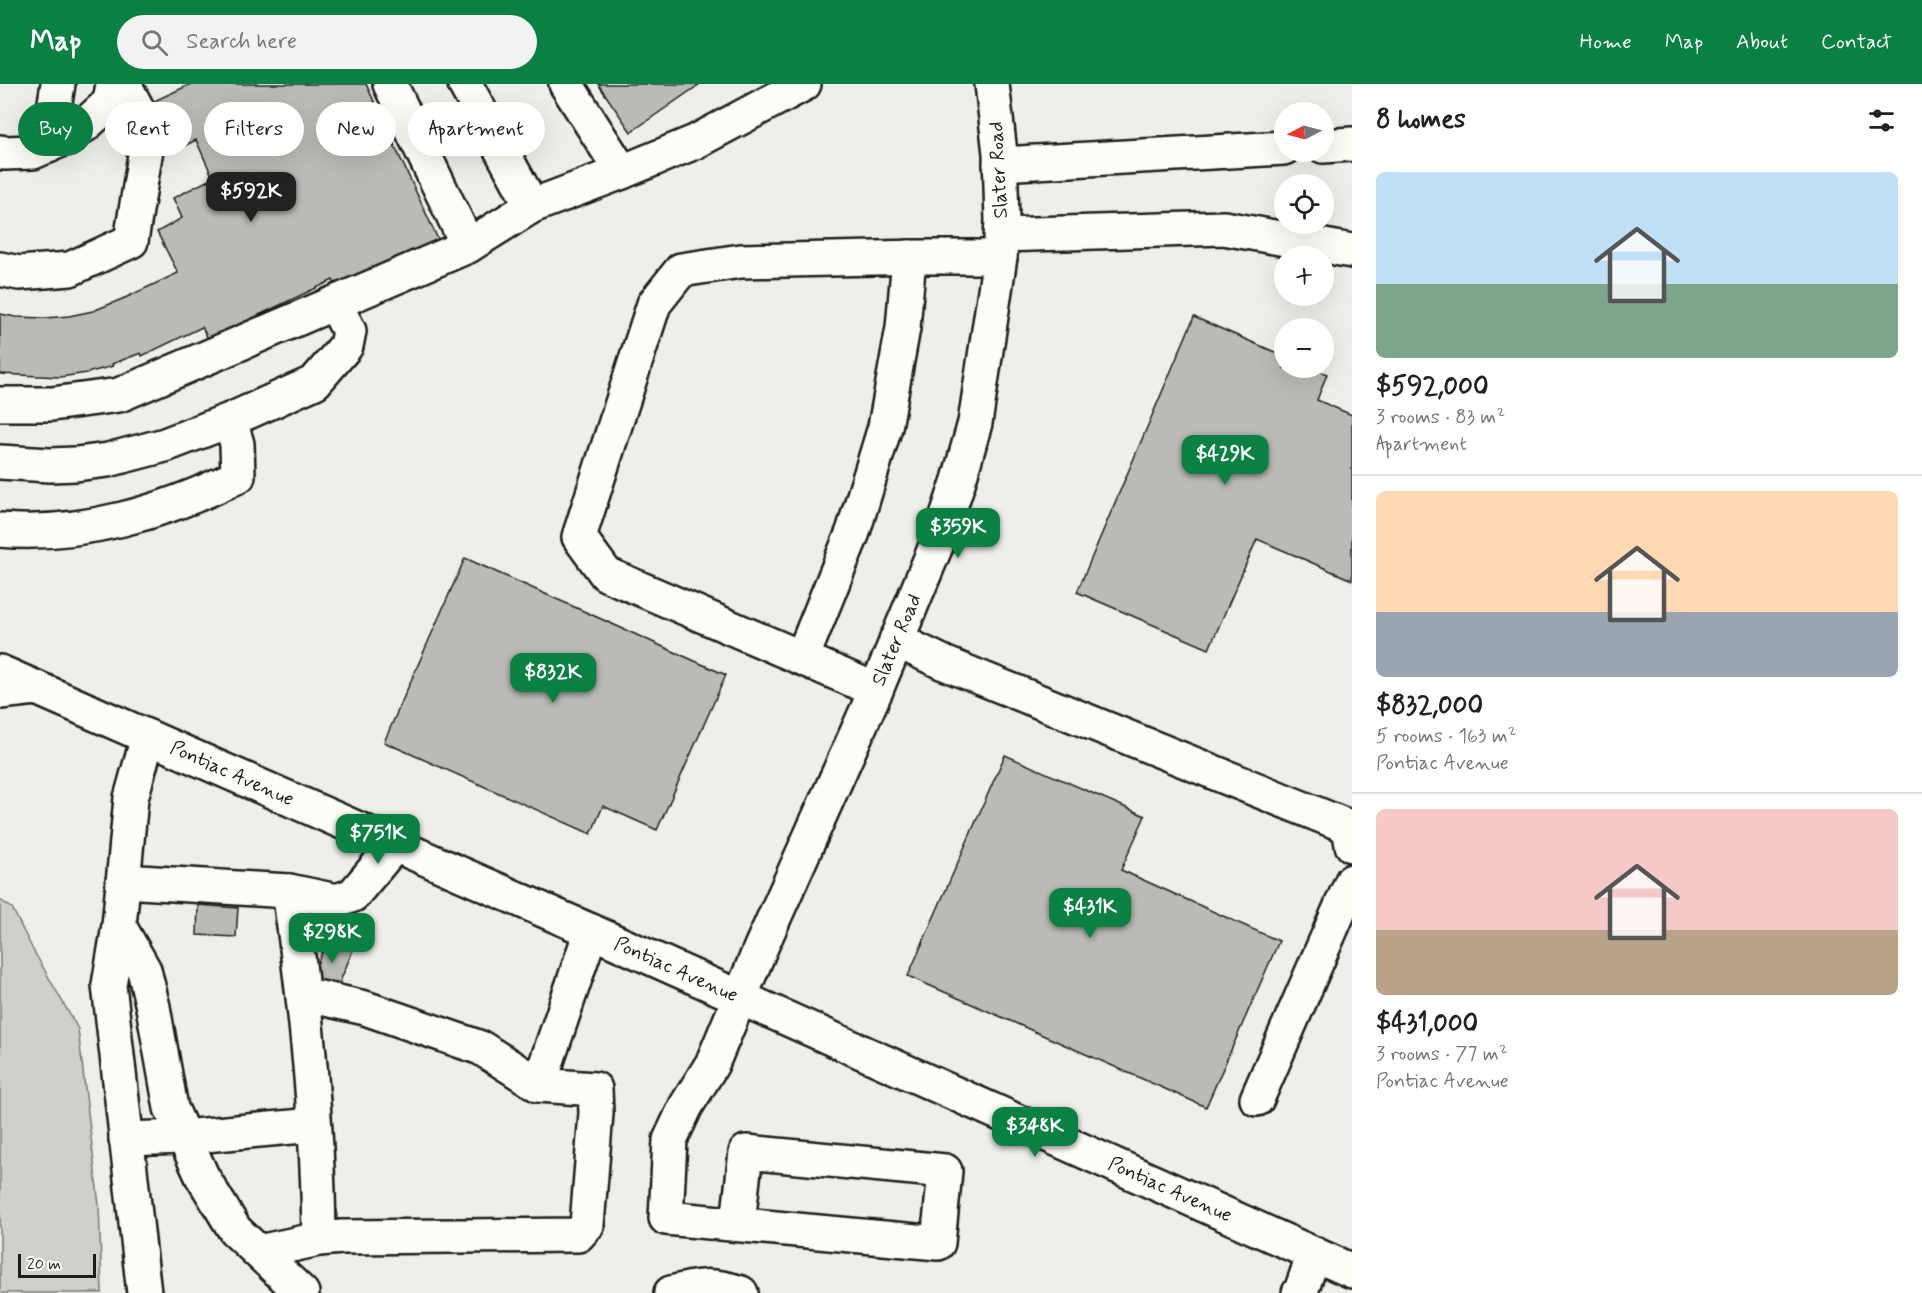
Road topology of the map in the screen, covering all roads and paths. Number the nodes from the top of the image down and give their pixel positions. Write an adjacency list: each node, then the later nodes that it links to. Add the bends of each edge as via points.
1 (58, 84): 9 (main road)
2 (113, 84): 10 (main road, via 110,102)
3 (124, 84): 23 (main road, via 149,131 131,242 70,269 19,273)
4 (390, 84): 19 (main road)
5 (465, 84): 18 (main road)
6 (566, 84): 17 (main road)
7 (804, 84): 17 (main road, via 695,142)
8 (992, 84): 16 (main road, Slater Road)
9 (55, 102)
10 (93, 118)
11 (1352, 144): 12 (main road)
12 (1334, 145)
13 (1274, 149): 16 (main road)
14 (0, 152): 15 (main road)
15 (18, 153)
16 (1000, 164): 20 (main road, Slater Road)
17 (622, 172): 18 (main road)
18 (532, 206): 19 (main road)
19 (468, 246): 24 (main road)
20 (1001, 246): 21 (main road, via 1224,228); 22 (main road); 29 (main road, Slater Road, via 975,423 941,534)
21 (1352, 251)
22 (914, 257): 30 (main road, via 885,428 853,532); 30 (main road, via 741,261 681,270 654,304 579,537 606,574)
23 (0, 269)
24 (335, 304): 25 (main road, via 118,395 52,404); 26 (main road, via 349,331 346,346 315,382)
25 (0, 405)
26 (231, 420): 27 (main road, via 165,445 108,460 50,465); 28 (main road, via 238,476 209,491 85,528)
27 (0, 462)
28 (0, 530)
29 (896, 640): 33 (main road, Slater Road); 37 (main road, via 1349,827)
30 (802, 658): 33 (main road)
31 (0, 672): 32 (main road, Pontiac Avenue)
32 (36, 688): 34 (main road); 35 (main road, Pontiac Avenue)
33 (876, 690): 44 (main road, Slater Road)
34 (0, 692)
35 (148, 737): 36 (main road, Pontiac Avenue); 38 (main road, via 131,798)
36 (394, 845): 40 (main road, via 353,895 337,901); 42 (main road, Pontiac Avenue)
37 (1352, 845)
38 (123, 881): 40 (main road); 41 (main road)
39 (1352, 881): 46 (main road)
40 (289, 891): 43 (main road)
41 (120, 926): 48 (main road, via 144,970 171,1108); 49 (main road, via 109,985)
42 (591, 931): 44 (main road, Pontiac Avenue); 45 (main road)
43 (303, 994): 45 (main road, via 365,1008 481,1048); 47 (main road)
44 (739, 999): 50 (main road, Slater Road, via 712,1064 670,1140 666,1218); 53 (main road, Pontiac Avenue)
45 (539, 1085): 51 (main road, via 595,1089 587,1225 578,1235)
46 (1257, 1100)
47 (314, 1125): 48 (main road); 51 (main road)
48 (183, 1137): 49 (main road); 52 (main road, via 235,1230)
49 (126, 1139): 56 (main road)
50 (738, 1223): 50 (main road, via 938,1243 945,1171 746,1152)
51 (319, 1239): 52 (main road)
52 (259, 1252): 57 (main road)
53 (1314, 1254): 54 (main road, Pontiac Avenue); 55 (main road)
54 (1352, 1271)
55 (1300, 1292)
56 (144, 1293)
57 (302, 1293)
58 (672, 1293): 59 (main road, via 699,1285)
59 (741, 1293)

